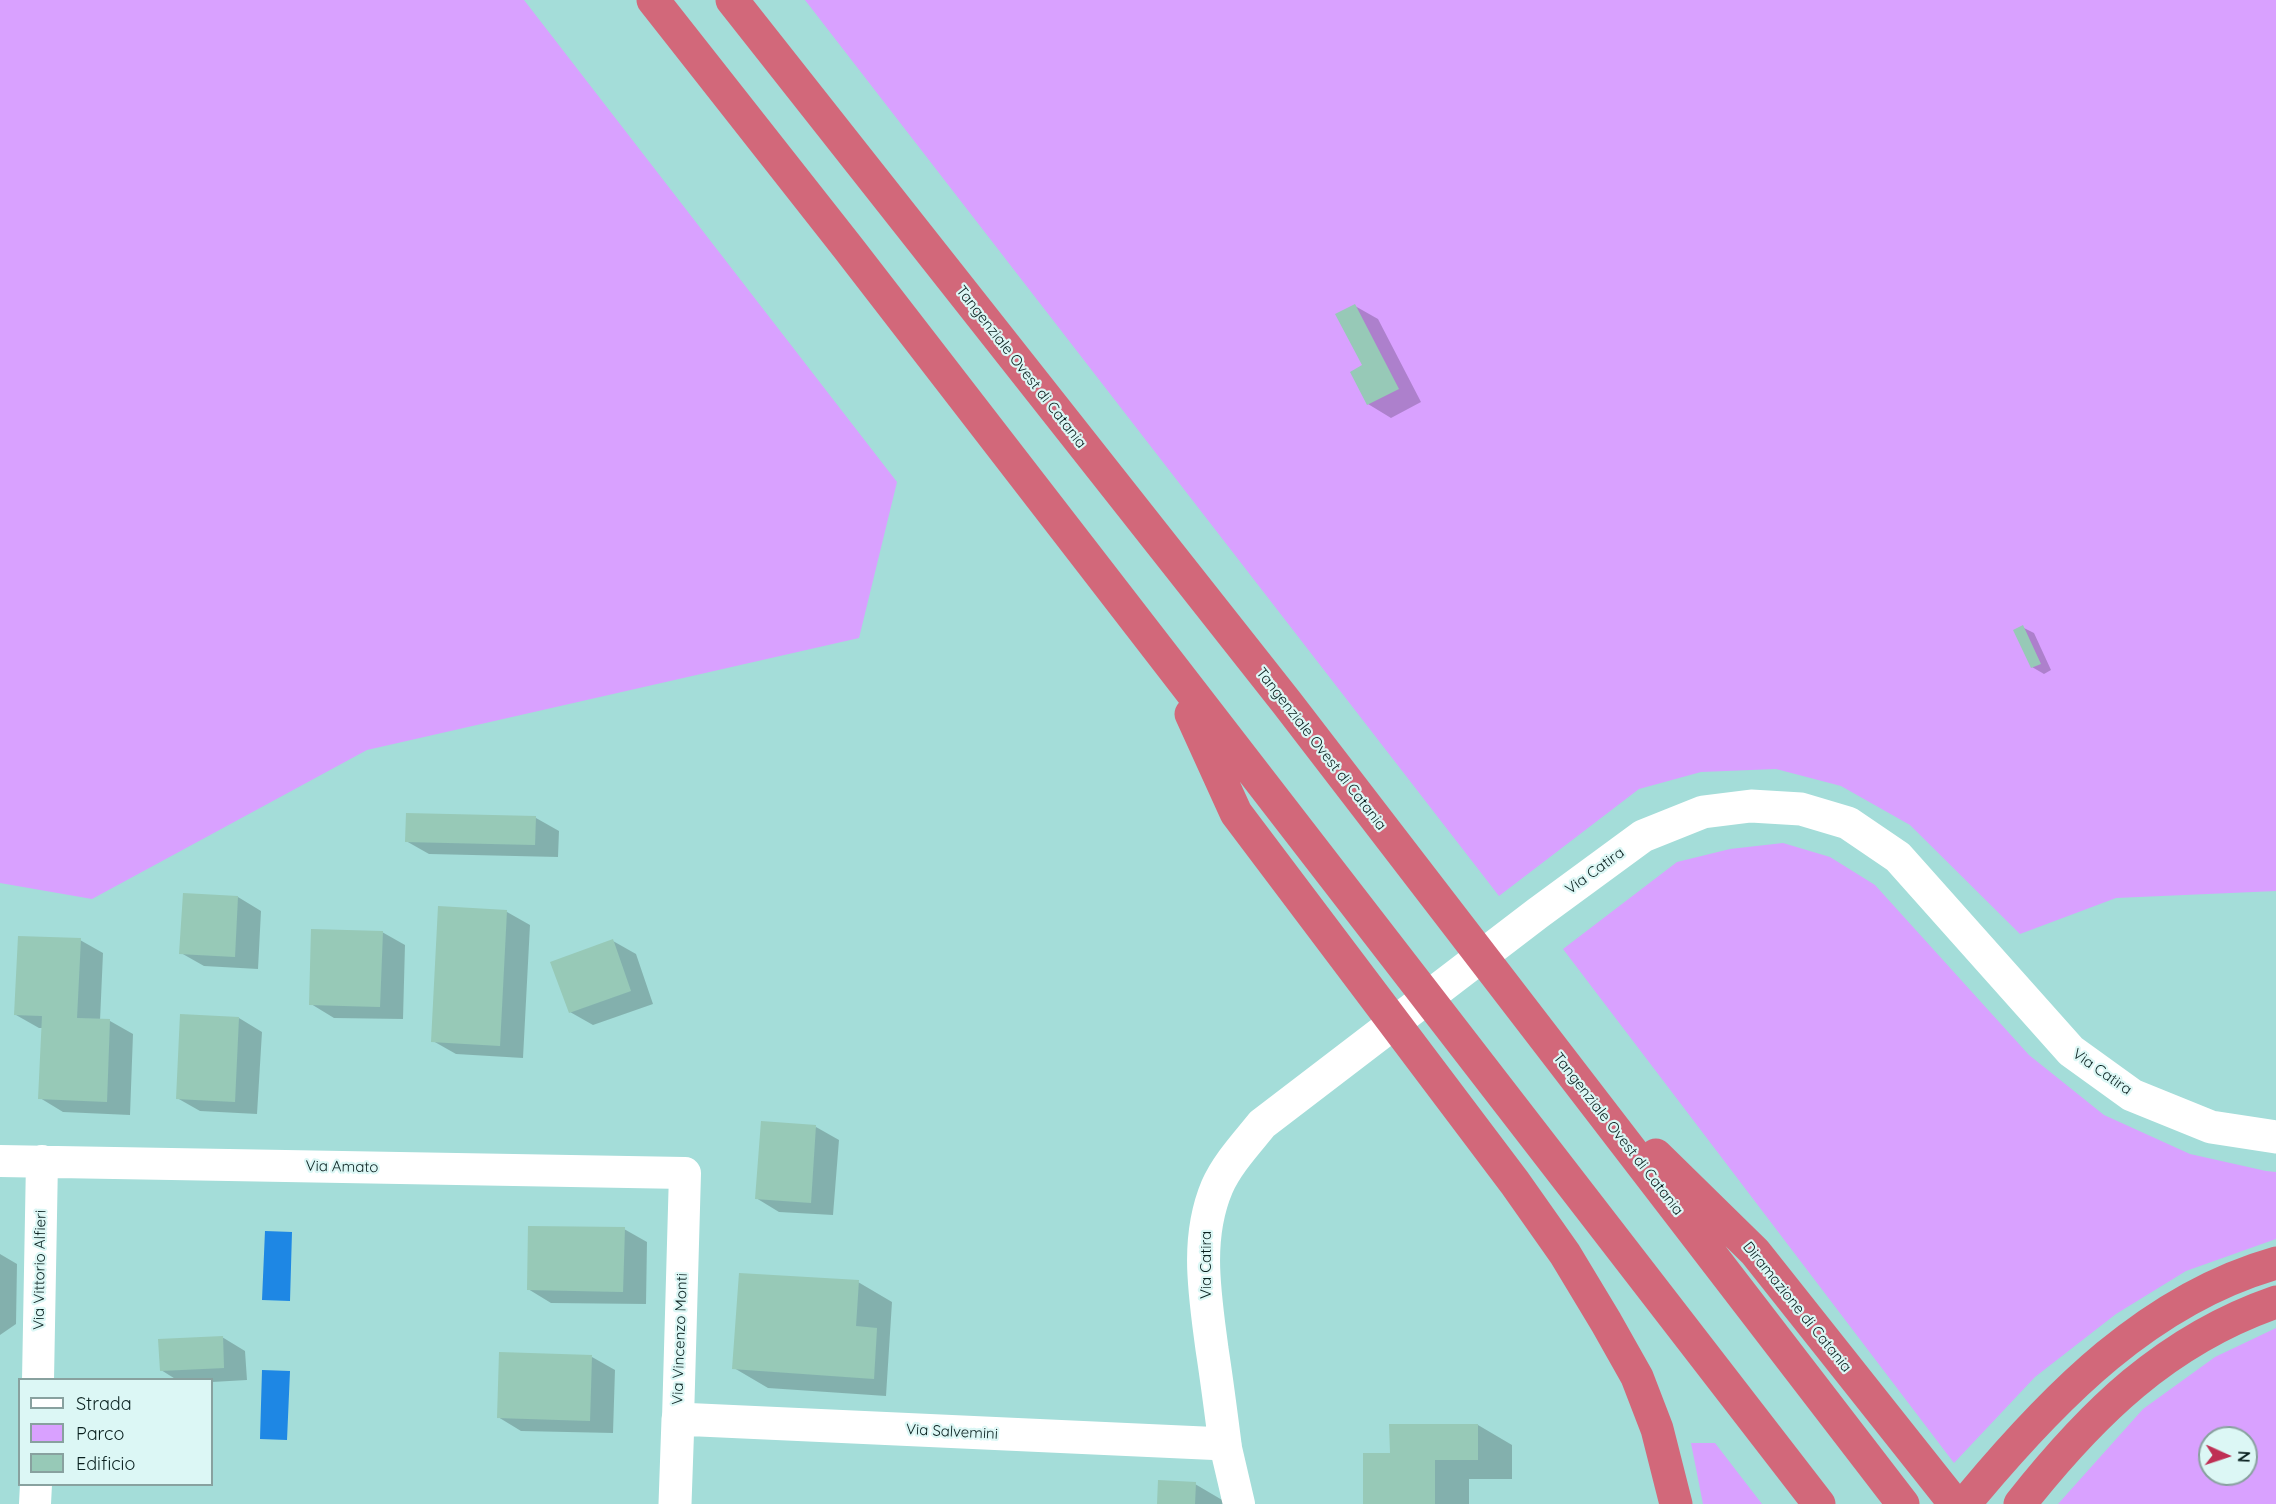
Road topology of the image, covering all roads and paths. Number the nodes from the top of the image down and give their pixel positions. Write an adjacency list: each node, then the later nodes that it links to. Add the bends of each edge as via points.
1 (653, 0): 3 (highway)
2 (732, 0): 4 (highway, Tangenziale Ovest di Catania, via 1279,694)
3 (1168, 663): 19 (highway, via 1236,813 1565,1254 1637,1377 1657,1429); 20 (highway)
4 (1572, 1075): 15 (highway, Diramazione di Catania, via 1755,1252); 21 (highway, Tangenziale Ovest di Catania)
5 (2276, 1137): 13 (street, Via Catira, via 2211,1127 2132,1095 2071,1052 1898,857 1848,823 1801,809 1751,806 1703,812 1643,836 1538,913 1262,1124 1236,1156 1218,1186 1206,1221 1203,1259)
6 (0, 1161): 7 (street, Via Amato)
7 (42, 1161): 8 (street, Via Amato); 11 (street, Via Vittorio Alfieri)
8 (685, 1173): 12 (street, Via Vincenzo Monti)
9 (2276, 1263): 15 (highway, Diramazione di Catania, via 2225,1282 2137,1332 2059,1398)
10 (2276, 1302): 22 (highway, via 2197,1336 2158,1363 2085,1427)
11 (38, 1378)
12 (678, 1419): 13 (street, Via Salvemini); 17 (street, Via Vincenzo Monti)
13 (1225, 1444): 18 (street, Via Catira)
14 (36, 1486): 16 (street)
15 (1963, 1499)
16 (35, 1504)
17 (675, 1504)
18 (1239, 1504)
19 (1676, 1504)
20 (1819, 1504)
21 (1903, 1504)
22 (2020, 1504)

